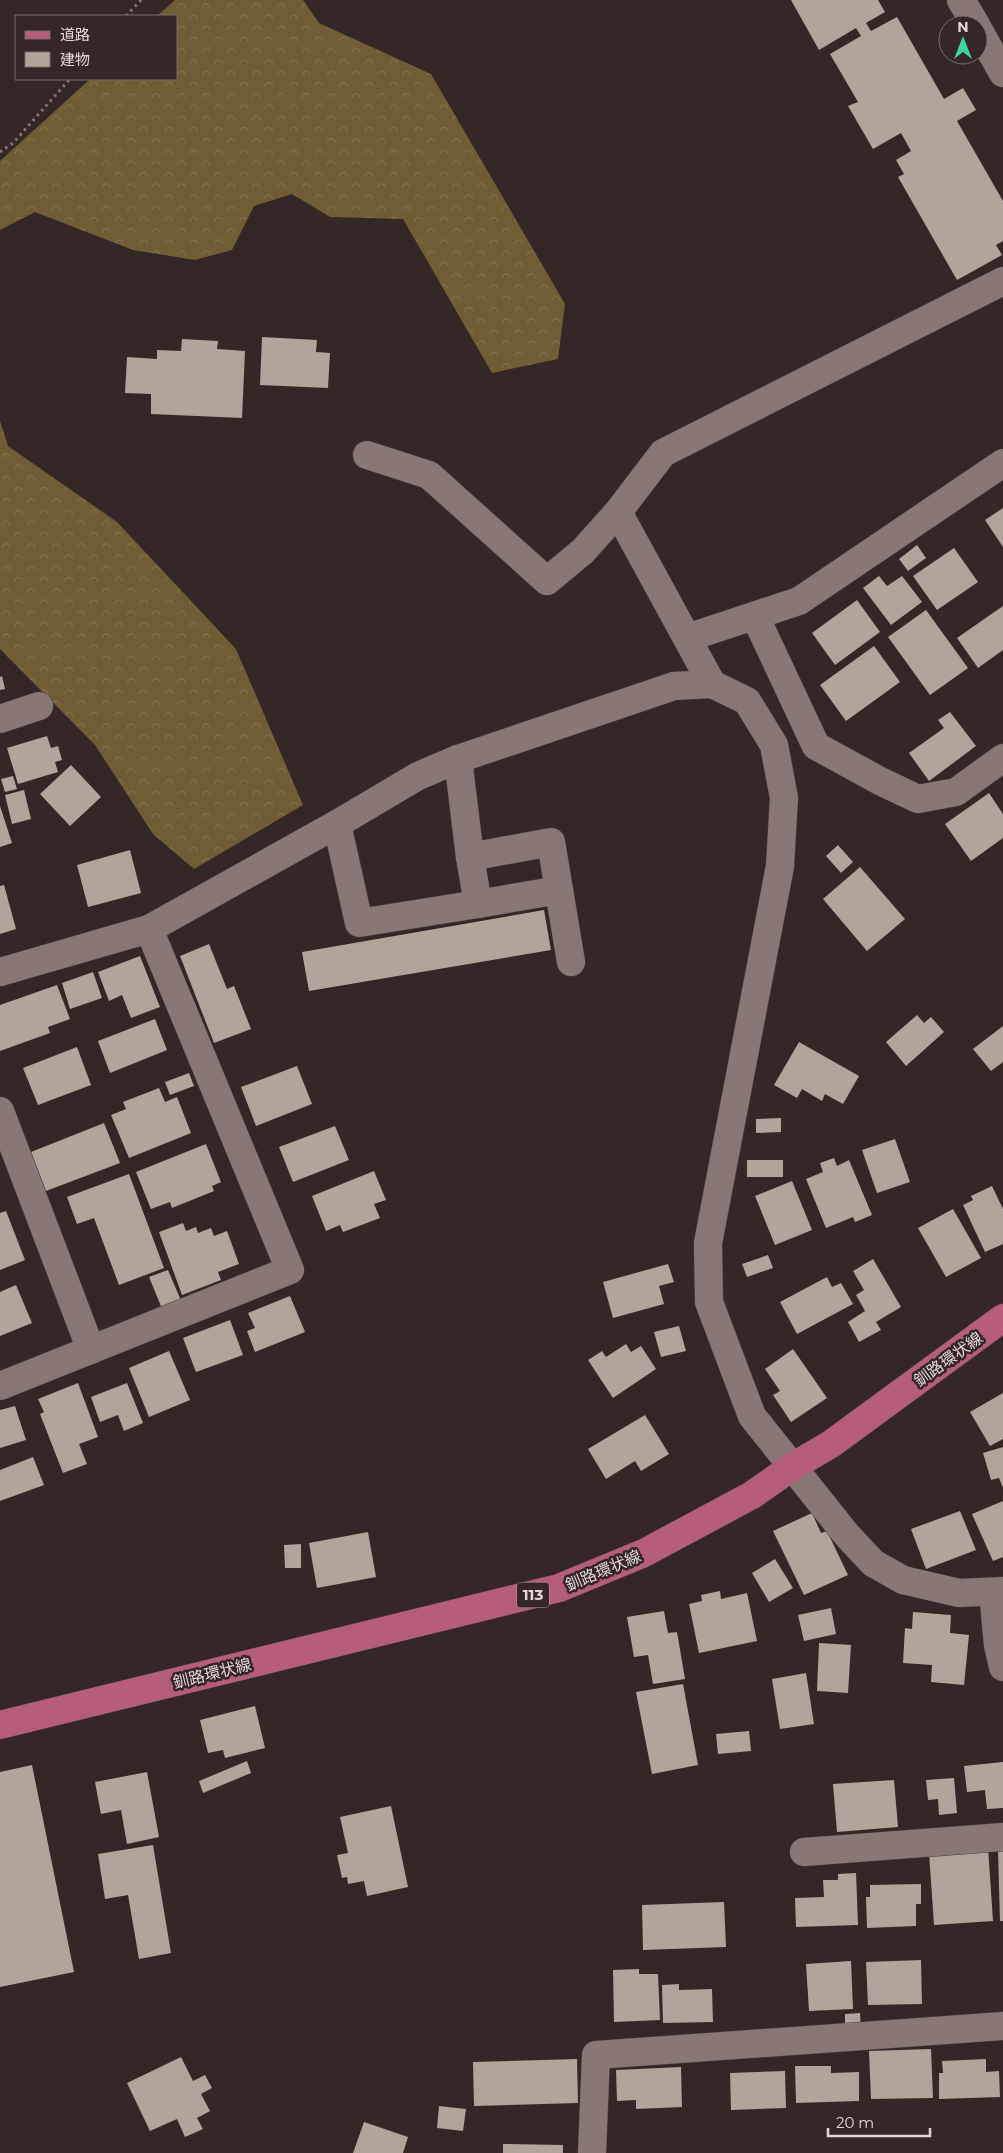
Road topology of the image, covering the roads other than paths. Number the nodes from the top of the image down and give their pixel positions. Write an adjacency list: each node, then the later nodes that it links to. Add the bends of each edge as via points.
1 (961, 0): 2 (street)
2 (970, 15)
3 (988, 47): 4 (street)
4 (1003, 73)
5 (1003, 280): 8 (street, via 663,453)
6 (367, 454): 8 (street, via 429,474 547,581)
7 (1003, 464): 9 (street, via 799,601)
8 (618, 512): 10 (street)
9 (755, 616): 10 (street); 14 (street, via 816,746 918,799 956,792)
10 (687, 638): 11 (street)
11 (712, 684): 15 (street, via 674,686); 27 (street, via 747,701 774,745 784,798 780,866 708,1243 709,1302 752,1416)
12 (39, 706): 13 (street)
13 (0, 719)
14 (1003, 758)
15 (458, 759): 16 (street, via 418,776); 17 (street)
16 (337, 824): 19 (street, via 359,924); 20 (street)
17 (470, 857): 18 (street, via 551,842); 19 (street)
18 (559, 890): 19 (street); 21 (street)
19 (478, 904)
20 (149, 929): 22 (street); 25 (street, via 290,1270)
21 (571, 962)
22 (0, 972)
23 (0, 1111): 25 (street)
24 (1003, 1318): 27 (main road, 釧路環状線 / 113, via 831,1444)
25 (91, 1350): 26 (street)
26 (0, 1386)
27 (792, 1467): 28 (street, via 873,1563 903,1580 959,1593); 30 (main road, 釧路環状線 / 113, via 752,1495 644,1553 559,1588)
28 (998, 1592): 29 (street, via 998,1645)
29 (1003, 1667)
30 (0, 1725)
31 (1003, 1837): 32 (street)
32 (804, 1852)
33 (1003, 2026): 34 (street, via 596,2055)
34 (592, 2153)

